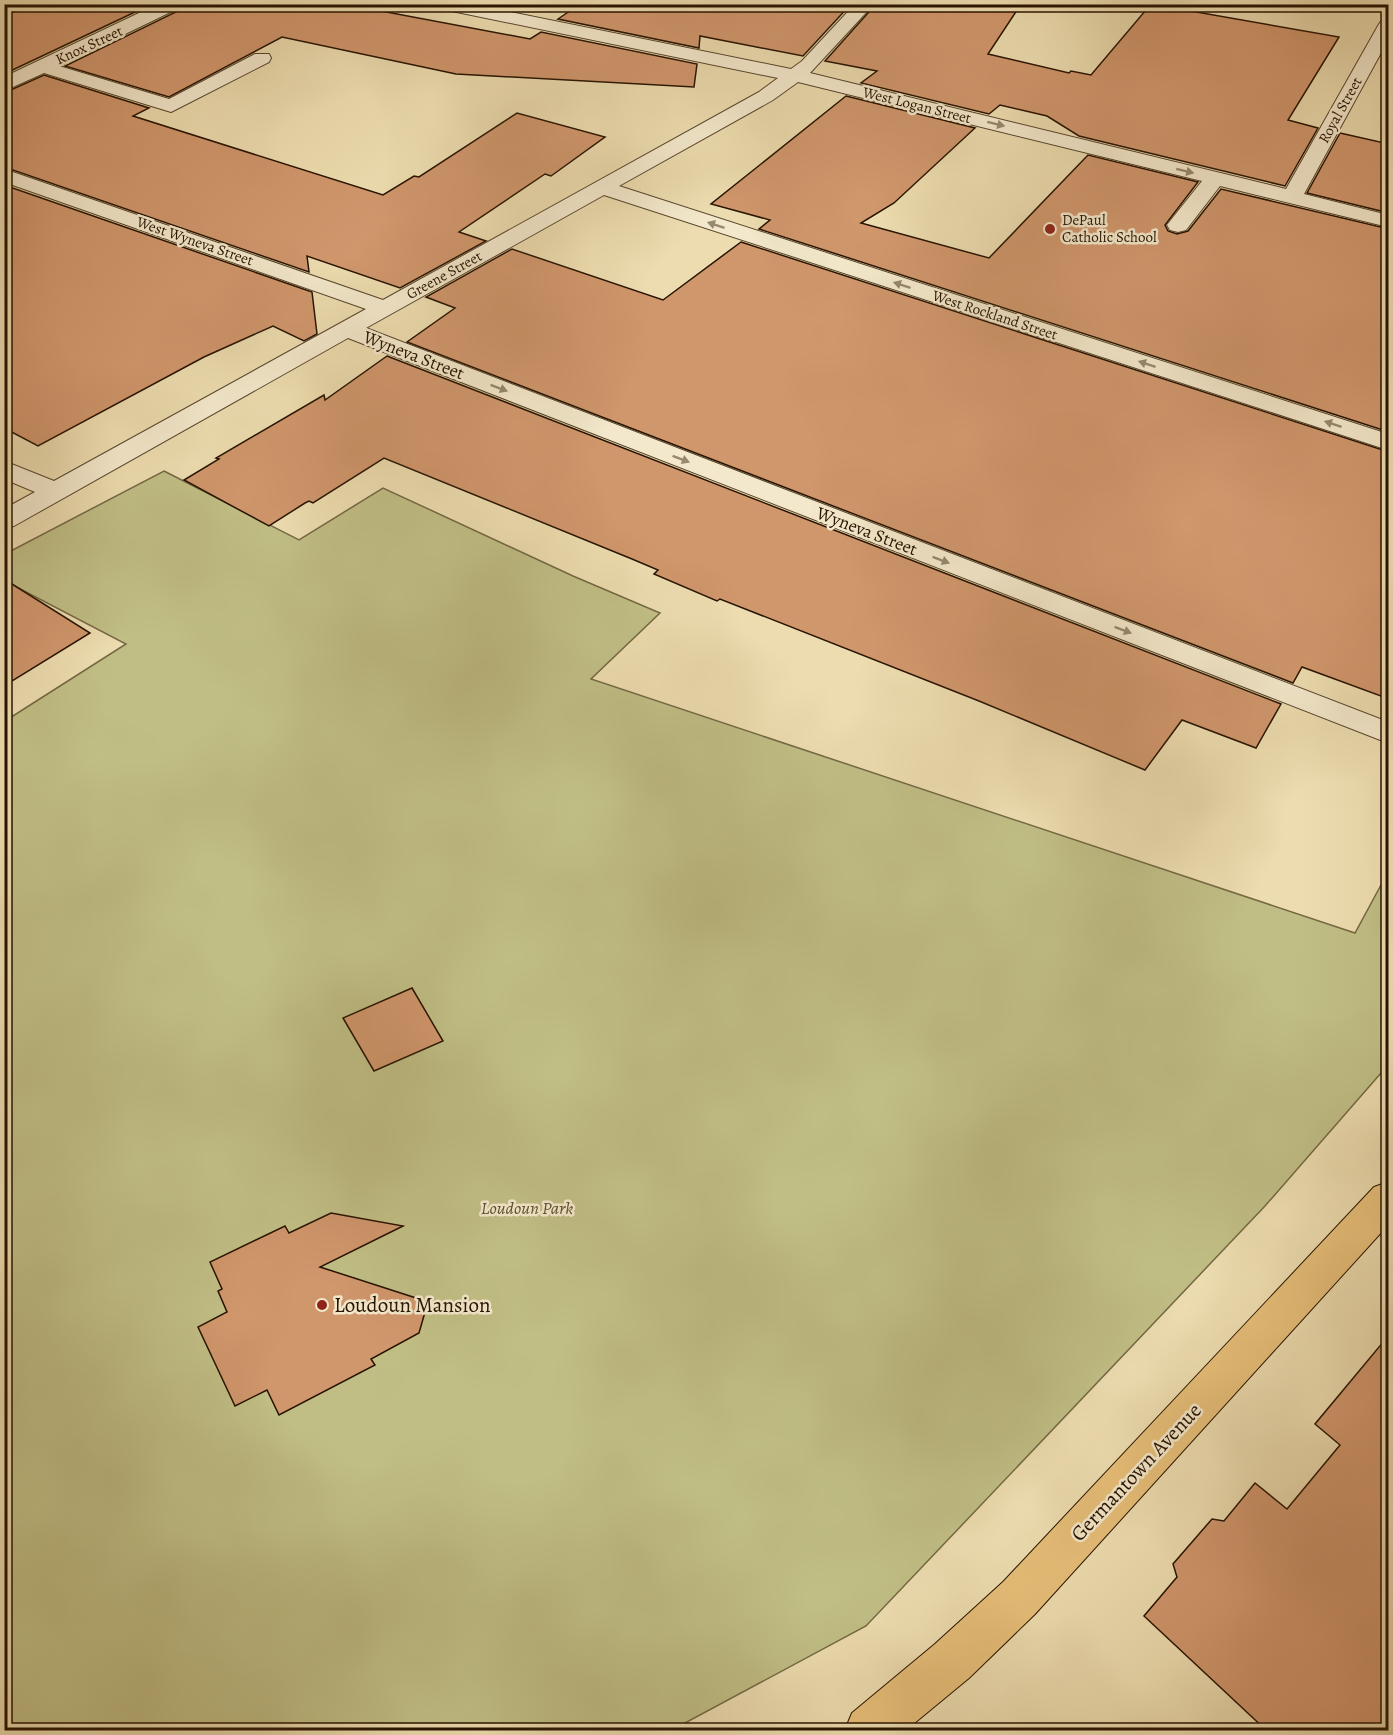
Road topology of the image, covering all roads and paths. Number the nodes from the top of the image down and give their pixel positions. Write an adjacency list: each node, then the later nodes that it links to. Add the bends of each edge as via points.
1 (173, 4): 6 (street, Knox Street)
2 (442, 4): 7 (street, West Logan Street)
3 (865, 4): 7 (street, Greene Street)
4 (1389, 24): 12 (street, Royal Street)
5 (262, 58): 6 (street, via 171,106)
6 (43, 67): 8 (street, Knox Street)
7 (796, 76): 10 (street, West Logan Street, one-way to 10); 11 (street, Greene Street)
8 (4, 85)
9 (4, 174): 15 (street, West Wyneva Street)
10 (1215, 178): 12 (street, West Logan Street); 14 (street)
11 (601, 187): 15 (street, Greene Street); 17 (street, West Rockland Street, one-way to 11)
12 (1292, 196): 13 (street, West Logan Street)
13 (1389, 221)
14 (1178, 225)
15 (384, 308): 16 (street, Greene Street)
16 (346, 329): 19 (street, Greene Street); 21 (street, Wyneva Street, one-way to 21)
17 (1389, 442)
18 (4, 469): 19 (street)
19 (55, 491): 20 (street, Greene Street)
20 (4, 520)
21 (1389, 733)
22 (1388, 1200): 23 (main road, Germantown Avenue, via 1019,1598)
23 (870, 1731)

